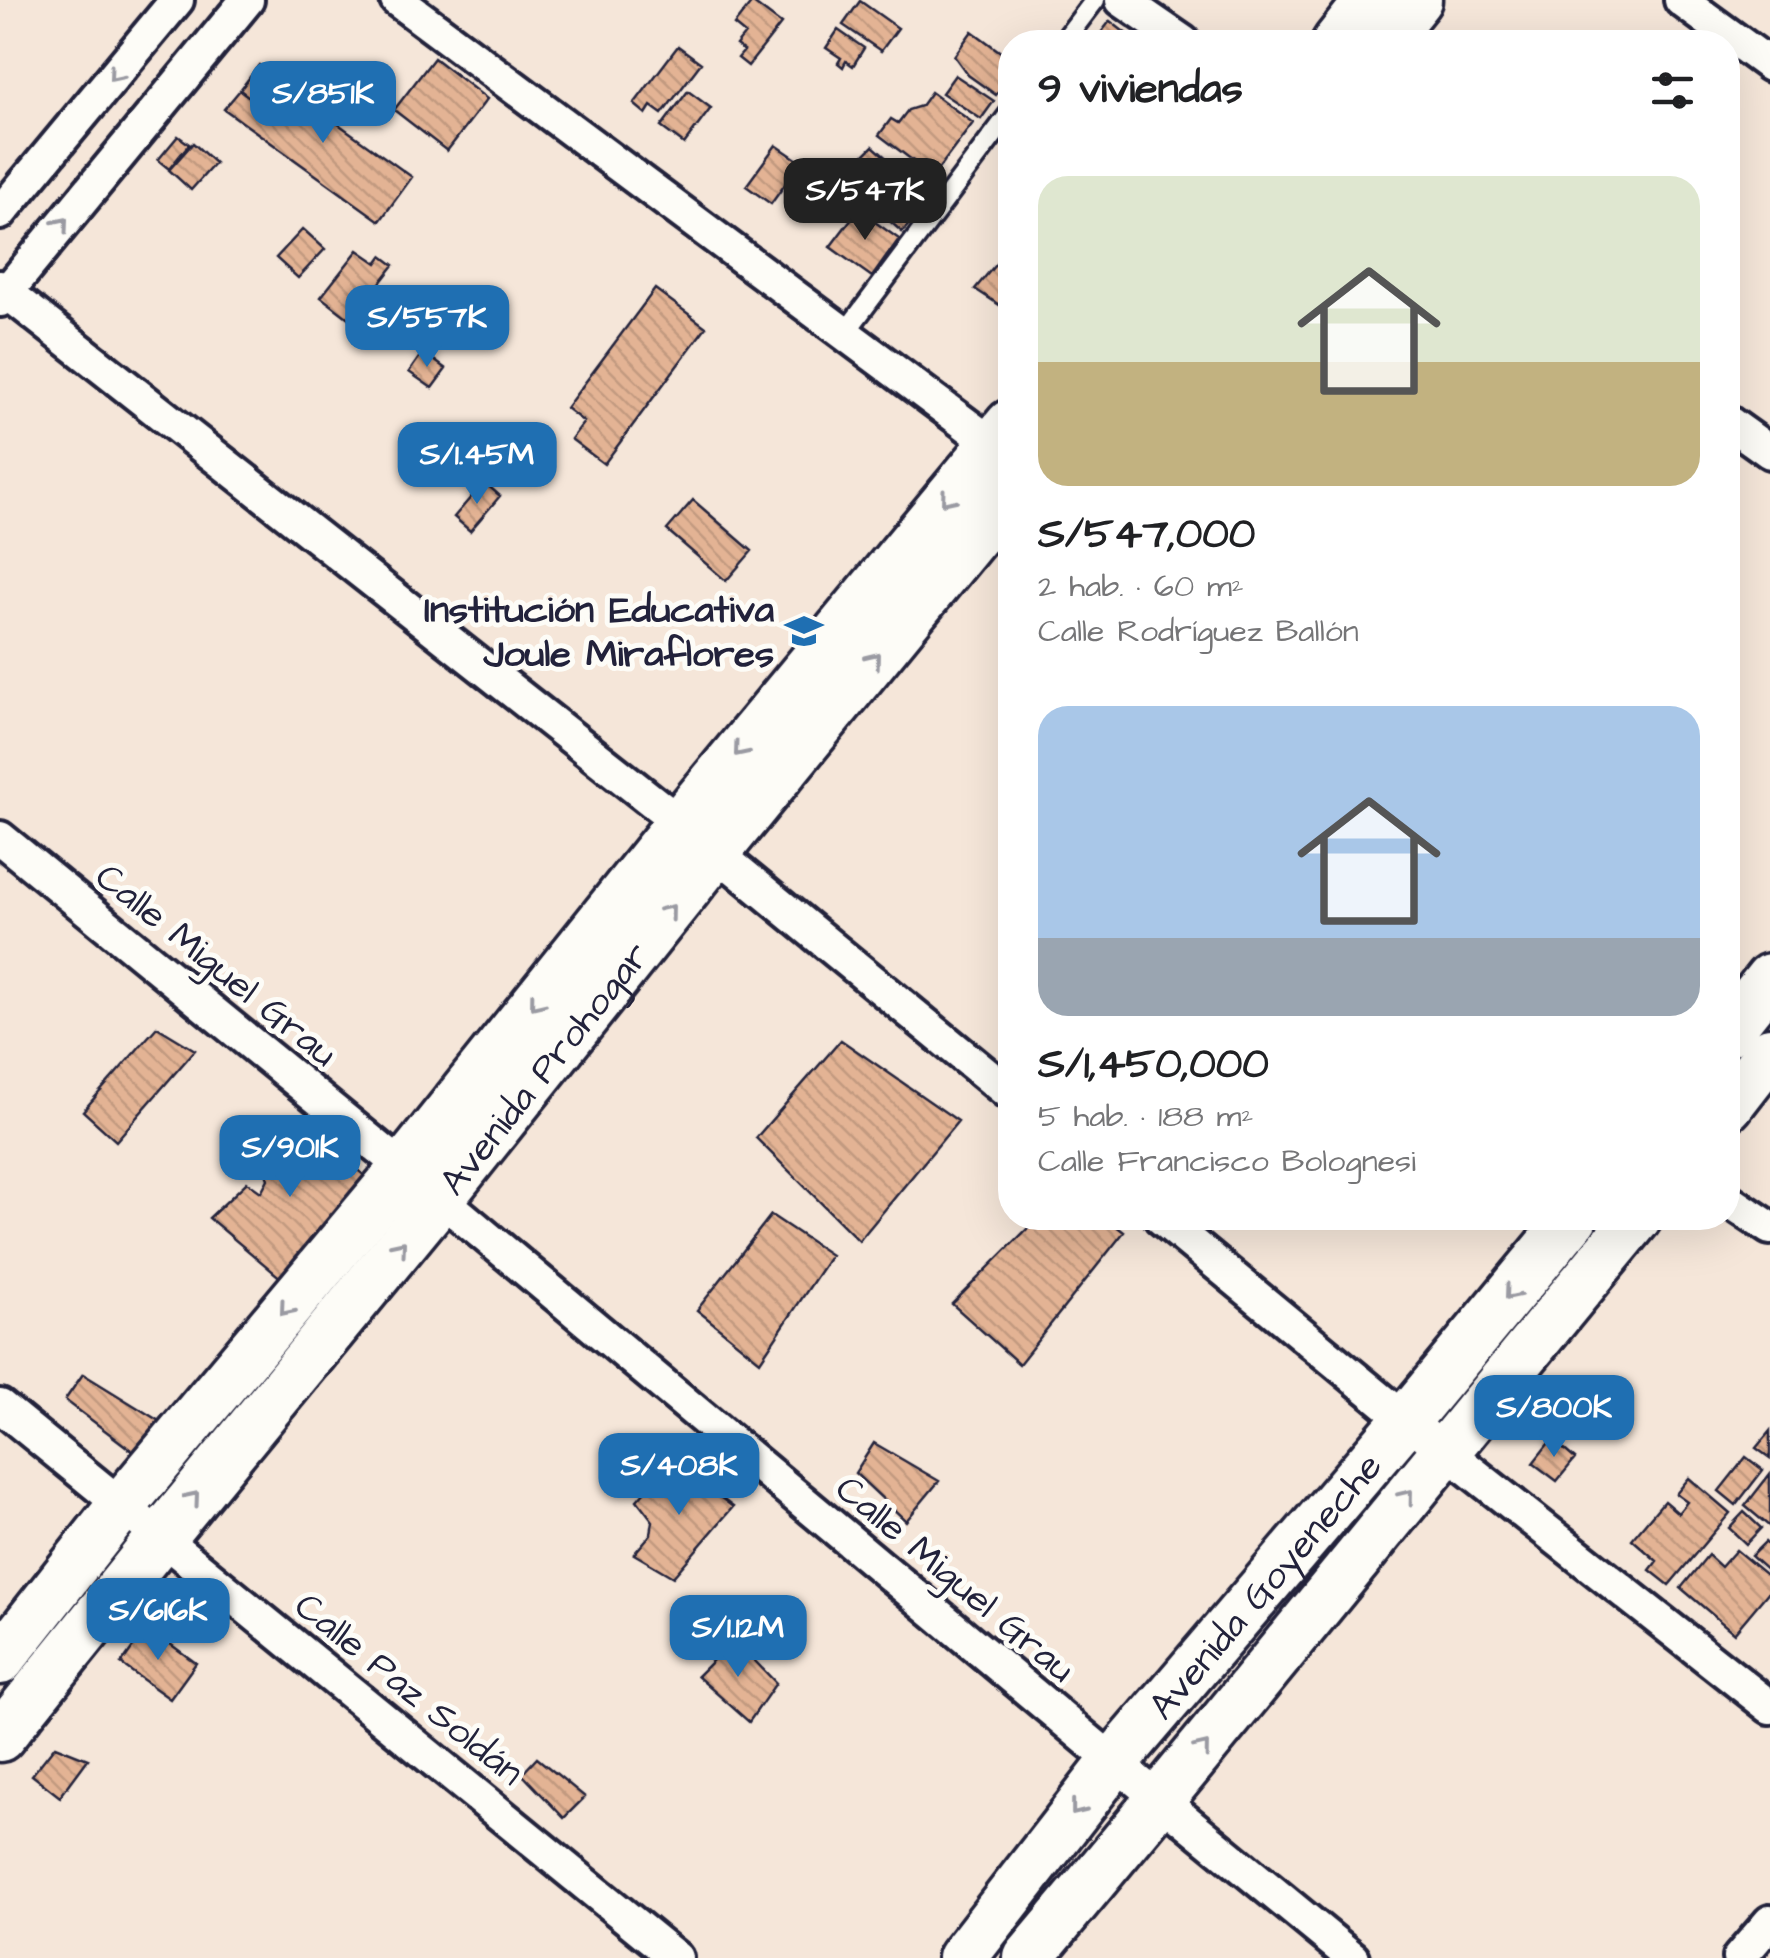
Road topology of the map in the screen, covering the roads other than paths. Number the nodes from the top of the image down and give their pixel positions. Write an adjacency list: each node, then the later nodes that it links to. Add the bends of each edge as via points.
1 (177, 0): 17 (street, one-way to 17)
2 (247, 0): 18 (street, one-way to 2)
3 (396, 0): 19 (street)
4 (1095, 0): 9 (lane)
5 (1122, 0): 10 (street)
6 (1370, 0): 11 (street)
7 (1417, 0): 12 (street)
8 (1680, 0): 13 (street)
9 (1072, 30)
10 (1166, 30)
11 (1346, 30)
12 (1393, 30)
13 (1722, 30)
14 (1740, 43): 15 (street)
15 (1770, 65)
16 (998, 129): 19 (lane)
17 (0, 213)
18 (2, 293): 25 (street)
19 (845, 333): 21 (street)
20 (1740, 431): 23 (street)
21 (998, 437)
22 (998, 448): 25 (street, Avenida Prohogar, one-way to 25)
23 (1770, 452)
24 (998, 508): 27 (street, Avenida Prohogar, one-way to 24)
25 (680, 823): 27 (street); 31 (street, Avenida Prohogar, one-way to 31)
26 (0, 838): 31 (street, Calle Miguel Grau)
27 (716, 852): 30 (street); 32 (street, Avenida Prohogar, one-way to 27)
28 (1770, 978): 29 (street)
29 (1746, 1034)
30 (998, 1084)
31 (404, 1168): 32 (street, Calle Miguel Grau); 41 (street, Avenida Prohogar, one-way to 41)
32 (440, 1198): 42 (street, Avenida Prohogar, one-way to 32); 46 (street, Calle Miguel Grau)
33 (1740, 1208): 34 (street)
34 (1770, 1228)
35 (1175, 1230): 39 (street)
36 (1563, 1230): 39 (street, Avenida Goyeneche, one-way to 39)
37 (1627, 1230): 40 (street, Avenida Goyeneche)
38 (0, 1406): 41 (street, Calle Paz Soldán)
39 (1406, 1420): 40 (street); 46 (street, Avenida Goyeneche)
40 (1444, 1450): 44 (street); 47 (street, Avenida Goyeneche, one-way to 40)
41 (122, 1505): 42 (street, Calle Paz Soldán); 43 (street, Avenida Prohogar)
42 (162, 1536): 45 (street, Avenida Prohogar); 49 (street, Calle Paz Soldán)
43 (0, 1660)
44 (1770, 1707)
45 (0, 1737)
46 (1114, 1762): 47 (street, Calle Miguel Grau); 50 (street, Avenida Goyeneche, one-way to 50)
47 (1161, 1800): 51 (street, Avenida Goyeneche); 52 (street, Calle Miguel Grau)
48 (1770, 1922): 53 (street)
49 (676, 1958)
50 (962, 1958)
51 (1028, 1958)
52 (1353, 1958)
53 (1739, 1958)

